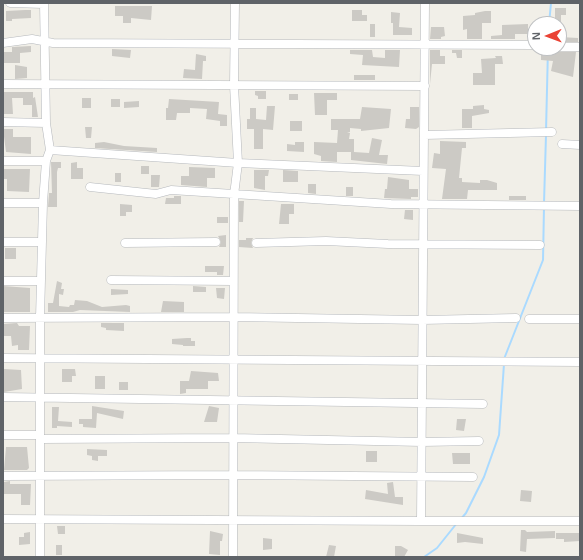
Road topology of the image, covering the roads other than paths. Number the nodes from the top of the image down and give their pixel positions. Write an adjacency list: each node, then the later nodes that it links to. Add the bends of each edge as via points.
1 (10, 3): 4 (street)
2 (235, 3): 7 (street)
3 (425, 3): 8 (street)
4 (44, 4): 5 (street)
5 (44, 41): 6 (street, via 32,39); 7 (street); 12 (street)
6 (3, 43)
7 (235, 43): 8 (street); 14 (street)
8 (425, 45): 9 (street); 15 (street)
9 (527, 45)
10 (567, 47): 11 (street)
11 (580, 47)
12 (45, 83): 13 (street); 14 (street); 17 (street)
13 (3, 84)
14 (234, 85): 15 (street); 25 (street)
15 (425, 86): 19 (street)
16 (3, 122): 17 (street)
17 (46, 122): 22 (street)
18 (552, 132): 19 (street)
19 (424, 135): 26 (street)
20 (562, 144): 21 (street)
21 (580, 146)
22 (50, 150): 24 (street); 25 (street)
23 (3, 161): 24 (street)
24 (46, 161): 30 (street)
25 (238, 163): 26 (street); 28 (street)
26 (423, 172): 31 (street)
27 (90, 187): 28 (street, via 156,194 171,190)
28 (234, 195): 31 (street, via 391,204); 43 (street)
29 (3, 203): 30 (street)
30 (43, 203): 34 (street)
31 (423, 203): 32 (street); 38 (street)
32 (580, 206)
33 (3, 242): 34 (street)
34 (42, 242): 42 (street)
35 (216, 242): 36 (street)
36 (125, 243)
37 (256, 243): 38 (street, via 326,241)
38 (423, 244): 39 (street); 50 (street)
39 (540, 245)
40 (111, 280): 43 (street)
41 (3, 281): 42 (street)
42 (41, 281): 46 (street)
43 (233, 281): 44 (street)
44 (234, 317): 46 (street); 50 (street); 53 (street)
45 (3, 318): 46 (street)
46 (40, 318): 52 (street)
47 (516, 318): 50 (street)
48 (529, 319): 49 (street)
49 (580, 319)
50 (422, 320): 54 (street)
51 (3, 358): 52 (street)
52 (40, 358): 53 (street); 56 (street)
53 (233, 359): 54 (street); 58 (street)
54 (423, 362): 55 (street); 59 (street)
55 (580, 362)
56 (41, 397): 57 (street); 58 (street); 62 (street)
57 (3, 398)
58 (233, 400): 59 (street); 63 (street)
59 (422, 403): 60 (street); 65 (street)
60 (482, 404)
61 (3, 435): 62 (street)
62 (40, 437): 63 (street); 68 (street)
63 (233, 438): 65 (street); 66 (street)
64 (479, 441): 65 (street)
65 (422, 442): 69 (street)
66 (232, 475): 68 (street); 69 (street); 73 (street)
67 (3, 476): 68 (street)
68 (41, 476): 72 (street)
69 (422, 478): 70 (street); 75 (street)
70 (473, 478)
71 (3, 519): 72 (street)
72 (41, 519): 73 (street); 76 (street)
73 (233, 519): 75 (street); 77 (street)
74 (580, 520): 75 (street)
75 (421, 521)
76 (40, 557)
77 (232, 557)

